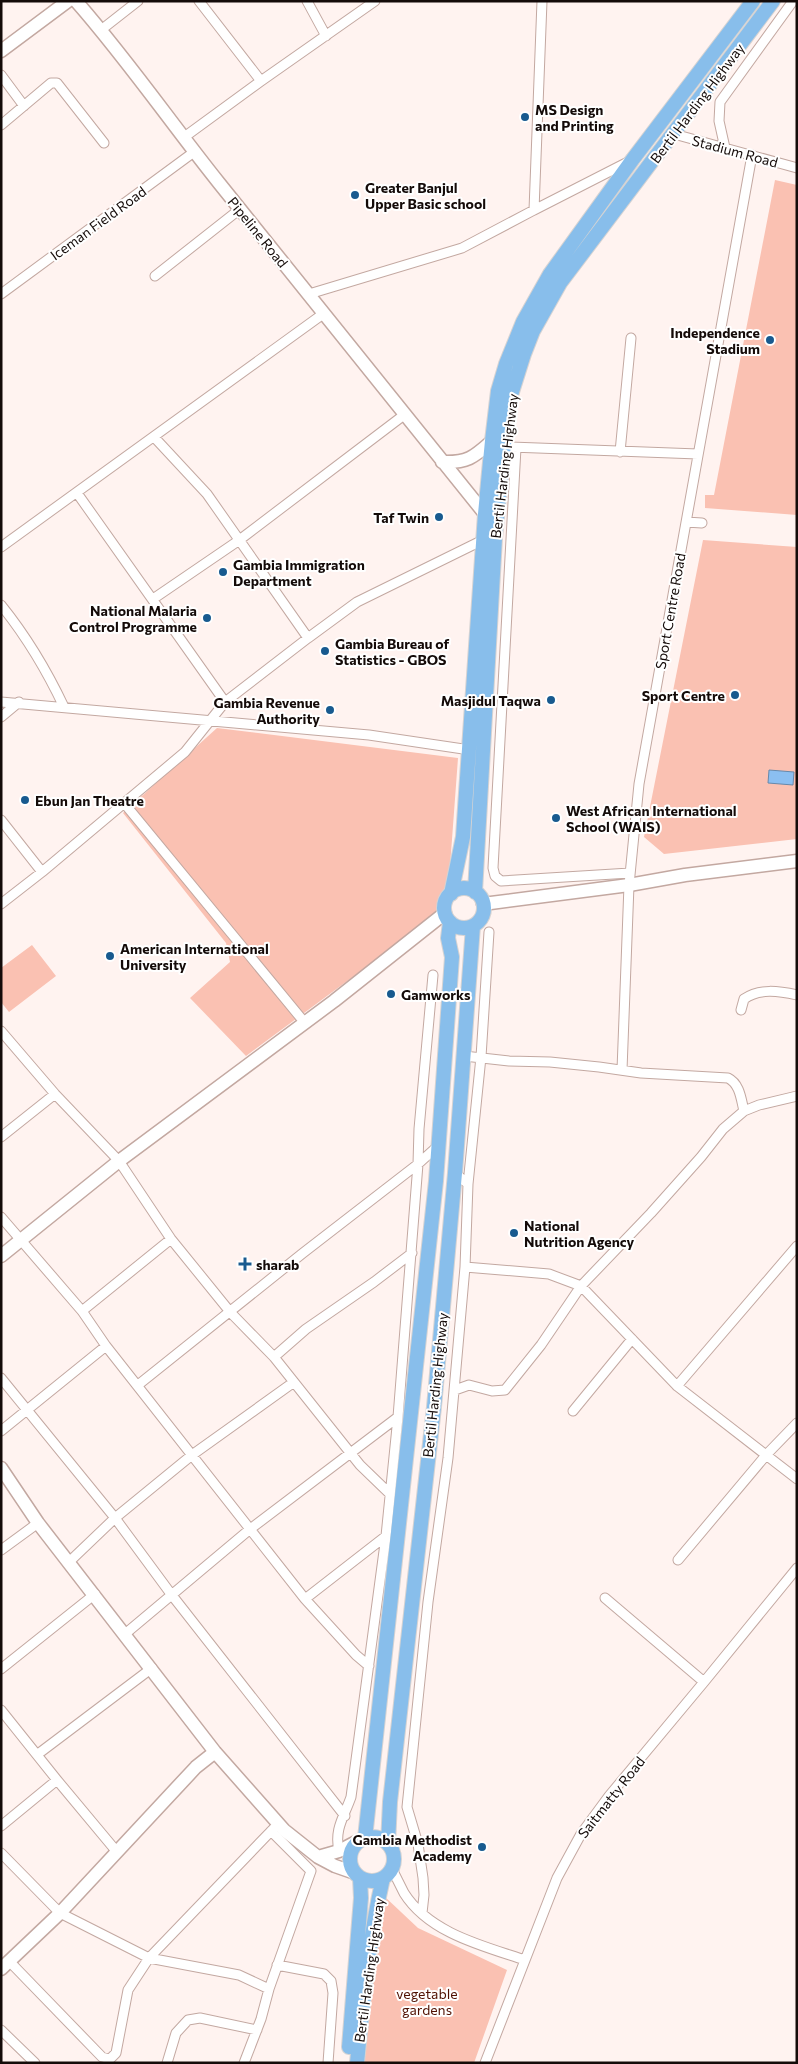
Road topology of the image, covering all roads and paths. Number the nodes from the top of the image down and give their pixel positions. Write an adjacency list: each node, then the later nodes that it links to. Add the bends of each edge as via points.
1 (68, 1): 13 (street)
2 (76, 1): 11 (street, Pipeline Road)
3 (138, 1): 11 (street)
4 (199, 1): 15 (street)
5 (307, 1): 12 (street)
6 (375, 1): 12 (street)
7 (542, 1): 27 (street)
8 (753, 1): 24 (main road, Bertil Harding Highway)
9 (773, 1): 18 (main road, Bertil Harding Highway)
10 (793, 1): 21 (street, via 720,102 719,121)
11 (101, 30): 19 (street, Pipeline Road)
12 (326, 36): 15 (street)
13 (1, 51)
14 (1, 75): 16 (street)
15 (260, 81): 19 (street)
16 (24, 106): 17 (street); 20 (street, via 51,83 57,83)
17 (1, 125)
18 (674, 134): 21 (street, Stadium Road); 35 (main road, Bertil Harding Highway, via 574,263 544,312 524,354 511,395)
19 (184, 138): 22 (street, Pipeline Road)
20 (104, 143)
21 (724, 148): 23 (street, Stadium Road)
22 (194, 152): 26 (street, Pipeline Road); 29 (street, Iceman Field Road)
23 (752, 155): 25 (street, Stadium Road); 37 (street, Sport Centre Road)
24 (634, 159): 27 (street); 35 (main road, Bertil Harding Highway, via 550,274 527,315 498,391)
25 (797, 168)
26 (240, 209): 28 (street); 30 (street, Pipeline Road)
27 (534, 210): 30 (street, via 462,248)
28 (155, 276)
29 (1, 294)
30 (308, 294): 31 (street, Pipeline Road)
31 (323, 314): 33 (street, Pipeline Road); 34 (street)
32 (630, 338): 36 (street)
33 (404, 415): 38 (street, Pipeline Road); 44 (street)
34 (154, 437): 39 (street); 44 (street, via 206,494)
35 (504, 445): 36 (street); 38 (street, via 459,463); 40 (main road, Bertil Harding Highway); 60 (street, via 495,876 501,880); 61 (main road, Bertil Harding Highway, via 495,530)
36 (620, 452): 37 (street)
37 (698, 454): 41 (street, Sport Centre Road)
38 (442, 462): 40 (street, Pipeline Road)
39 (76, 493): 45 (street); 46 (street)
40 (485, 514): 43 (main road, Bertil Harding Highway)
41 (686, 522): 42 (street); 60 (street, Sport Centre Road, via 639,784)
42 (702, 523)
43 (483, 540): 48 (street, via 357,602); 55 (main road, Bertil Harding Highway)
44 (238, 541): 46 (street); 48 (street)
45 (1, 547)
46 (153, 599): 51 (street)
47 (1, 605): 52 (street, via 31,646)
48 (308, 638): 51 (street)
49 (1, 702): 50 (street)
50 (19, 702): 52 (street); 53 (street)
51 (225, 702): 54 (street)
52 (64, 707): 54 (street)
53 (1, 718)
54 (208, 721): 55 (street, via 369,735); 56 (street, via 185,752)
55 (470, 750): 62 (main road, Bertil Harding Highway, via 463,837)
56 (124, 803): 59 (street); 71 (street)
57 (1, 820): 59 (street)
58 (797, 861): 60 (street)
59 (42, 872): 63 (street)
60 (630, 879): 64 (street); 75 (street, Sport Centre Road)
61 (475, 892): 62 (main road, via 460,889); 64 (main road)
62 (451, 894): 65 (main road, via 446,902)
63 (1, 904)
64 (483, 904): 66 (main road, via 483,915)
65 (447, 917): 66 (main road, via 463,928); 71 (street); 80 (main road, Bertil Harding Highway, via 452,957)
66 (473, 926): 73 (main road, Bertil Harding Highway)
67 (490, 932): 74 (street)
68 (432, 975): 82 (street)
69 (797, 995): 70 (street, via 751,994 744,999)
70 (741, 1010)
71 (304, 1023): 81 (street)
72 (1, 1031): 76 (street)
73 (464, 1056): 74 (street); 83 (main road, Bertil Harding Highway)
74 (481, 1057): 75 (street); 84 (street)
75 (622, 1070): 78 (street, via 728,1078 737,1086)
76 (55, 1094): 79 (street); 81 (street)
77 (797, 1096): 78 (street)
78 (744, 1111): 92 (street, via 723,1129 652,1213)
79 (1, 1137)
80 (439, 1145): 82 (street); 138 (main road, Bertil Harding Highway)
81 (119, 1161): 86 (street); 87 (street)
82 (418, 1164): 89 (street); 94 (street)
83 (455, 1173): 84 (street); 139 (main road, Bertil Harding Highway)
84 (468, 1184): 91 (street)
85 (1, 1217): 87 (street)
86 (171, 1239): 93 (street); 94 (street)
87 (20, 1240): 90 (street); 93 (street)
88 (797, 1246): 101 (street)
89 (412, 1253): 97 (street, via 306,1329); 105 (street)
90 (1, 1256)
91 (465, 1267): 92 (street, via 549,1274); 102 (street)
92 (581, 1286): 95 (street); 102 (street, via 541,1345 505,1390 492,1391 469,1385)
93 (82, 1311): 96 (street)
94 (231, 1313): 97 (street); 100 (street)
95 (632, 1339): 101 (street); 104 (street)
96 (106, 1346): 100 (street); 103 (street)
97 (274, 1357): 99 (street)
98 (1, 1378): 103 (street)
99 (294, 1382): 108 (street); 110 (street)
100 (138, 1385): 110 (street)
101 (677, 1386): 109 (street)
102 (455, 1390): 147 (street, via 428,1602 407,1807 418,1844 423,1878)
103 (27, 1411): 107 (street); 114 (street)
104 (573, 1411)
105 (398, 1417): 108 (street); 113 (street)
106 (797, 1423): 109 (street)
107 (1, 1431)
108 (352, 1453): 113 (street); 116 (street)
109 (767, 1454): 112 (street); 119 (street)
110 (192, 1455): 114 (street); 116 (street)
111 (1, 1468): 115 (street)
112 (797, 1479)
113 (390, 1494): 117 (street)
114 (115, 1518): 120 (street); 123 (street)
115 (38, 1523): 118 (street); 120 (street)
116 (249, 1530): 123 (street); 125 (street)
117 (386, 1536): 125 (street); 127 (street)
118 (1, 1550)
119 (678, 1560)
120 (69, 1562): 122 (street)
121 (797, 1568): 130 (street, Saitmatty Road)
122 (95, 1594): 126 (street); 129 (street)
123 (171, 1594): 126 (street); 135 (street)
124 (605, 1598): 130 (street)
125 (305, 1599): 127 (street)
126 (126, 1634): 128 (street)
127 (369, 1666): 135 (street, via 351,1797)
128 (152, 1668): 132 (street); 133 (street)
129 (1, 1669)
130 (704, 1682): 149 (street, Saitmatty Road, via 581,1834 557,1878)
131 (1, 1710): 133 (street)
132 (215, 1752): 137 (street); 141 (street, via 196,1767)
133 (38, 1754): 134 (street)
134 (57, 1780): 136 (street); 141 (street)
135 (345, 1816): 140 (street, via 338,1828)
136 (1, 1826)
137 (275, 1828): 143 (street); 148 (street); 151 (street, via 311,1871)
138 (362, 1839): 139 (main road, via 378,1837); 140 (street); 145 (main road, via 350,1856)
139 (388, 1844): 144 (main road, via 394,1856)
140 (339, 1851): 143 (street)
141 (117, 1852): 146 (street)
142 (1, 1853): 146 (street)
143 (318, 1857): 145 (street)
144 (388, 1874): 145 (main road, via 372,1882); 147 (street); 160 (main road, Bertil Harding Highway, via 372,1929)
145 (358, 1876): 159 (main road, Bertil Harding Highway, via 361,1898)
146 (60, 1913): 148 (street); 150 (street)
147 (422, 1913): 149 (street, via 441,1928)
148 (149, 1958): 150 (street, via 128,1990 116,2053 110,2059 102,2057); 152 (street, via 239,1975)
149 (525, 1960): 161 (street, Saitmatty Road)
150 (5, 1965)
151 (277, 1966): 152 (street); 158 (street, via 324,1974 331,1981)
152 (269, 1989): 154 (street)
153 (1, 2030): 155 (street)
154 (257, 2030): 156 (street, via 192,2018 176,2033); 157 (street)
155 (35, 2063)
156 (167, 2063)
157 (244, 2063)
158 (328, 2063)
159 (348, 2063)
160 (356, 2063)
161 (485, 2063)

